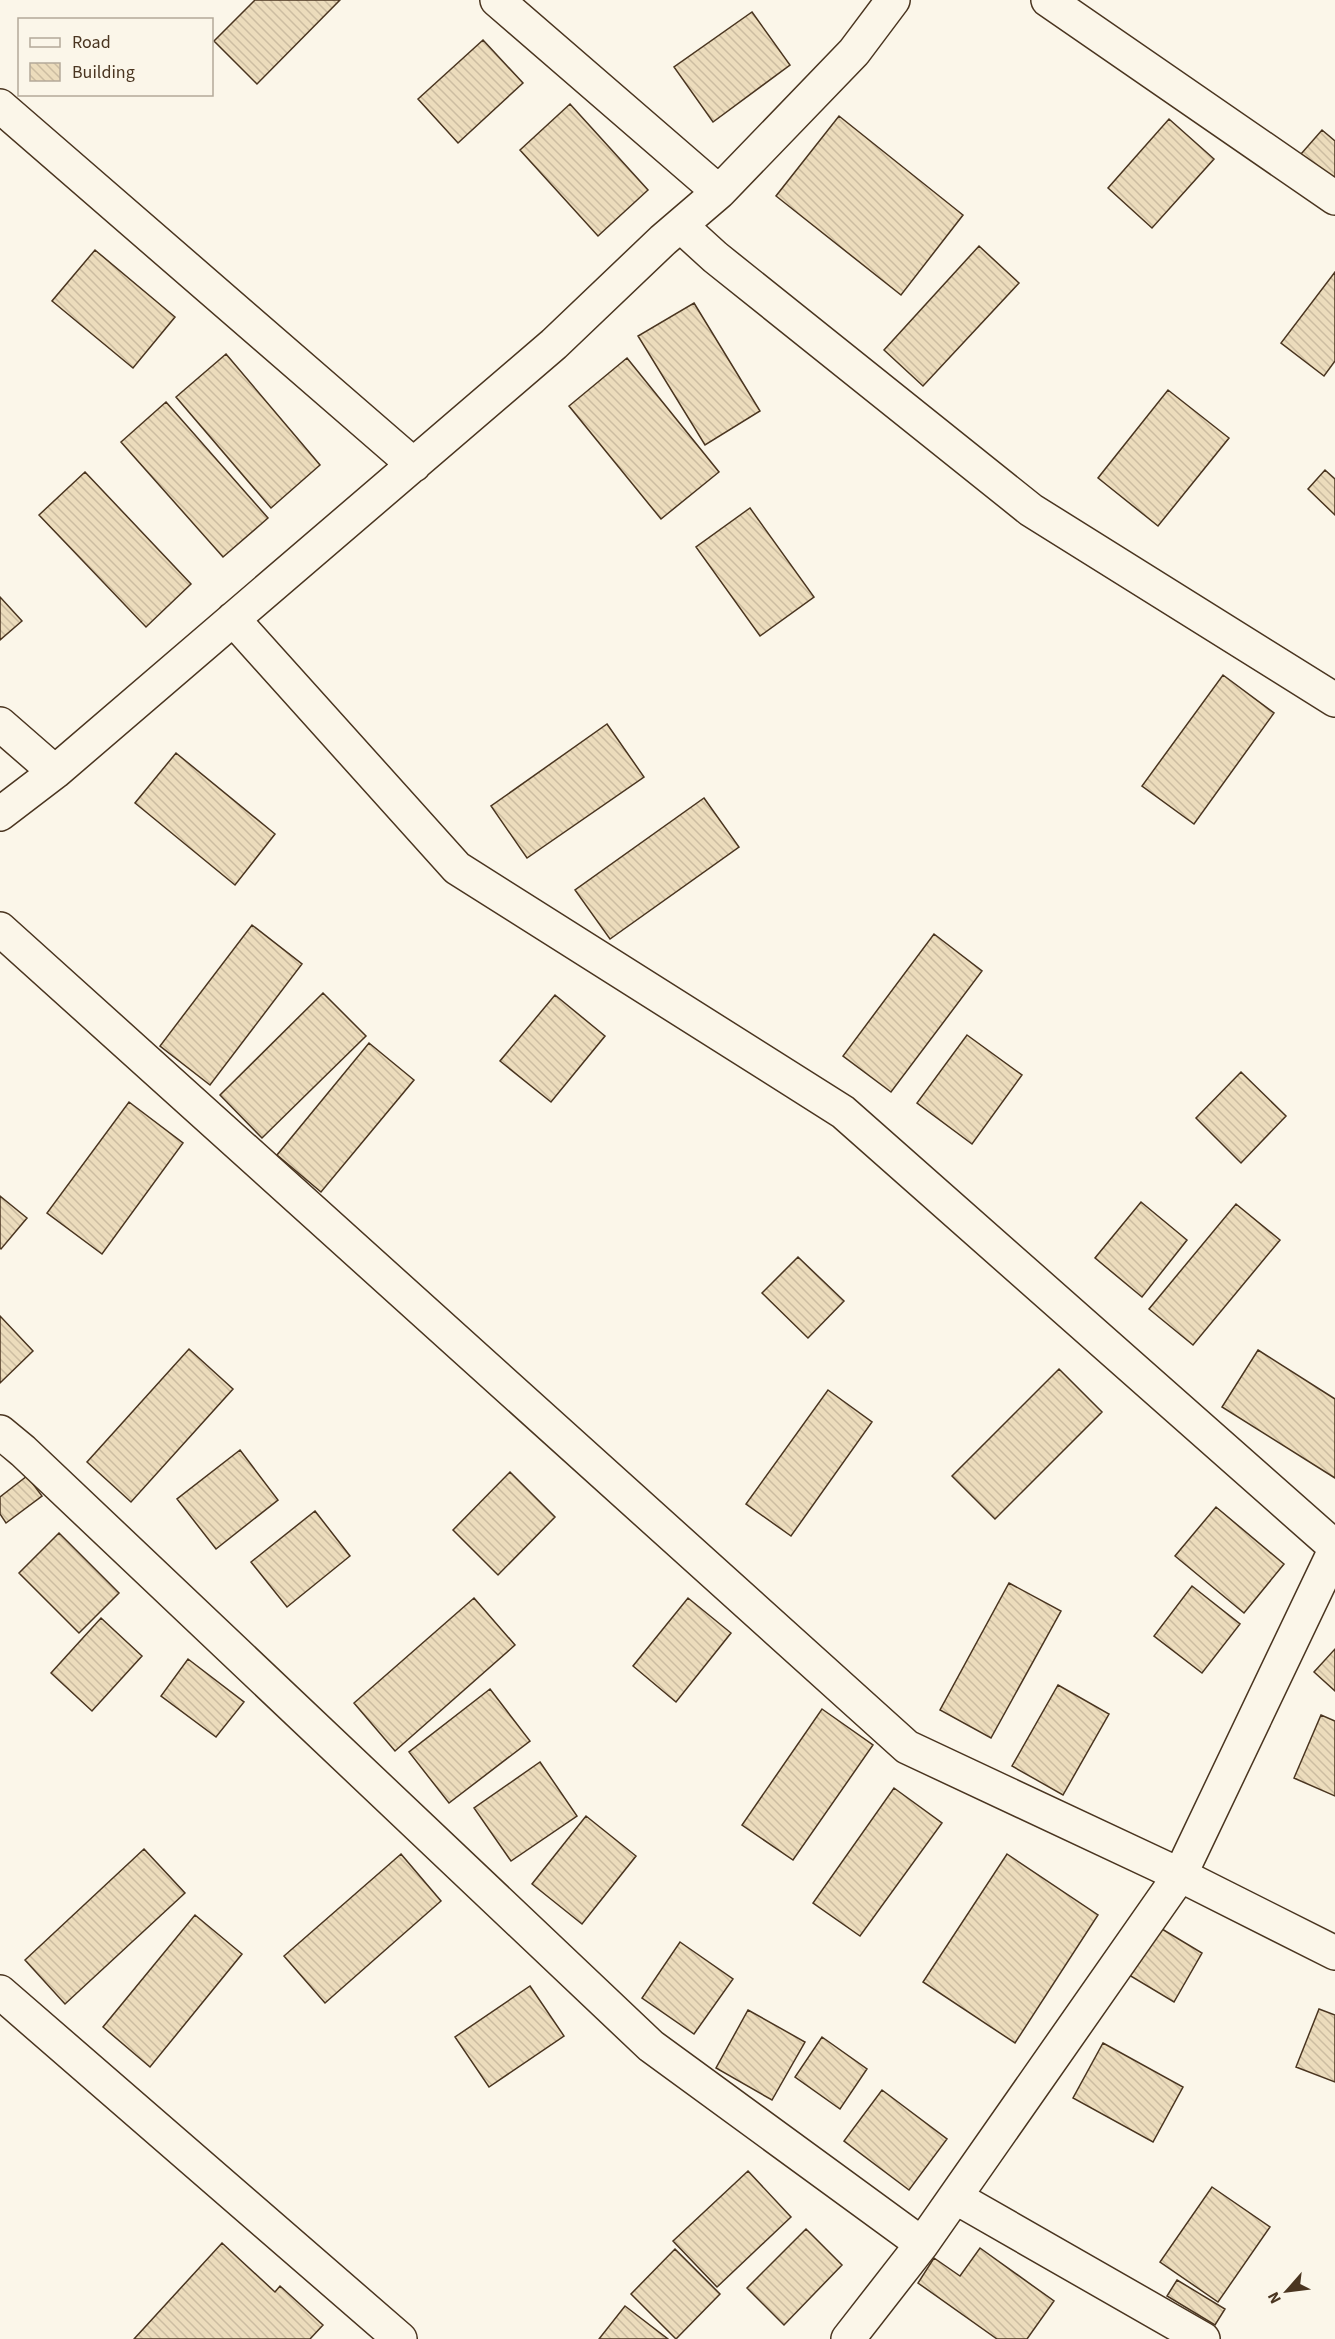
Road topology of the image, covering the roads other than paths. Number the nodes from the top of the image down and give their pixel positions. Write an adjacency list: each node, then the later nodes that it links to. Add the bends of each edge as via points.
1 (497, 0): 5 (street)
2 (893, 0): 5 (street, via 854,52)
3 (1048, 0): 6 (street)
4 (0, 106): 8 (street)
5 (719, 192): 7 (street)
6 (1335, 198)
7 (681, 226): 8 (street, via 554,344); 10 (street, via 1031,510)
8 (414, 465): 9 (street)
9 (233, 620): 12 (street); 16 (street, via 457,868 843,1112)
10 (1335, 700)
11 (0, 724): 12 (street)
12 (55, 772): 13 (street)
13 (0, 814)
14 (0, 929): 17 (street, via 907,1747)
15 (0, 1432): 21 (street, via 651,2046)
16 (1335, 1548): 17 (street)
17 (1179, 1875): 18 (street); 20 (street)
18 (1335, 1953)
19 (0, 1992): 22 (street)
20 (956, 2197): 21 (street); 24 (street)
21 (922, 2244): 23 (street)
22 (400, 2339)
23 (848, 2339)
24 (1203, 2339)

